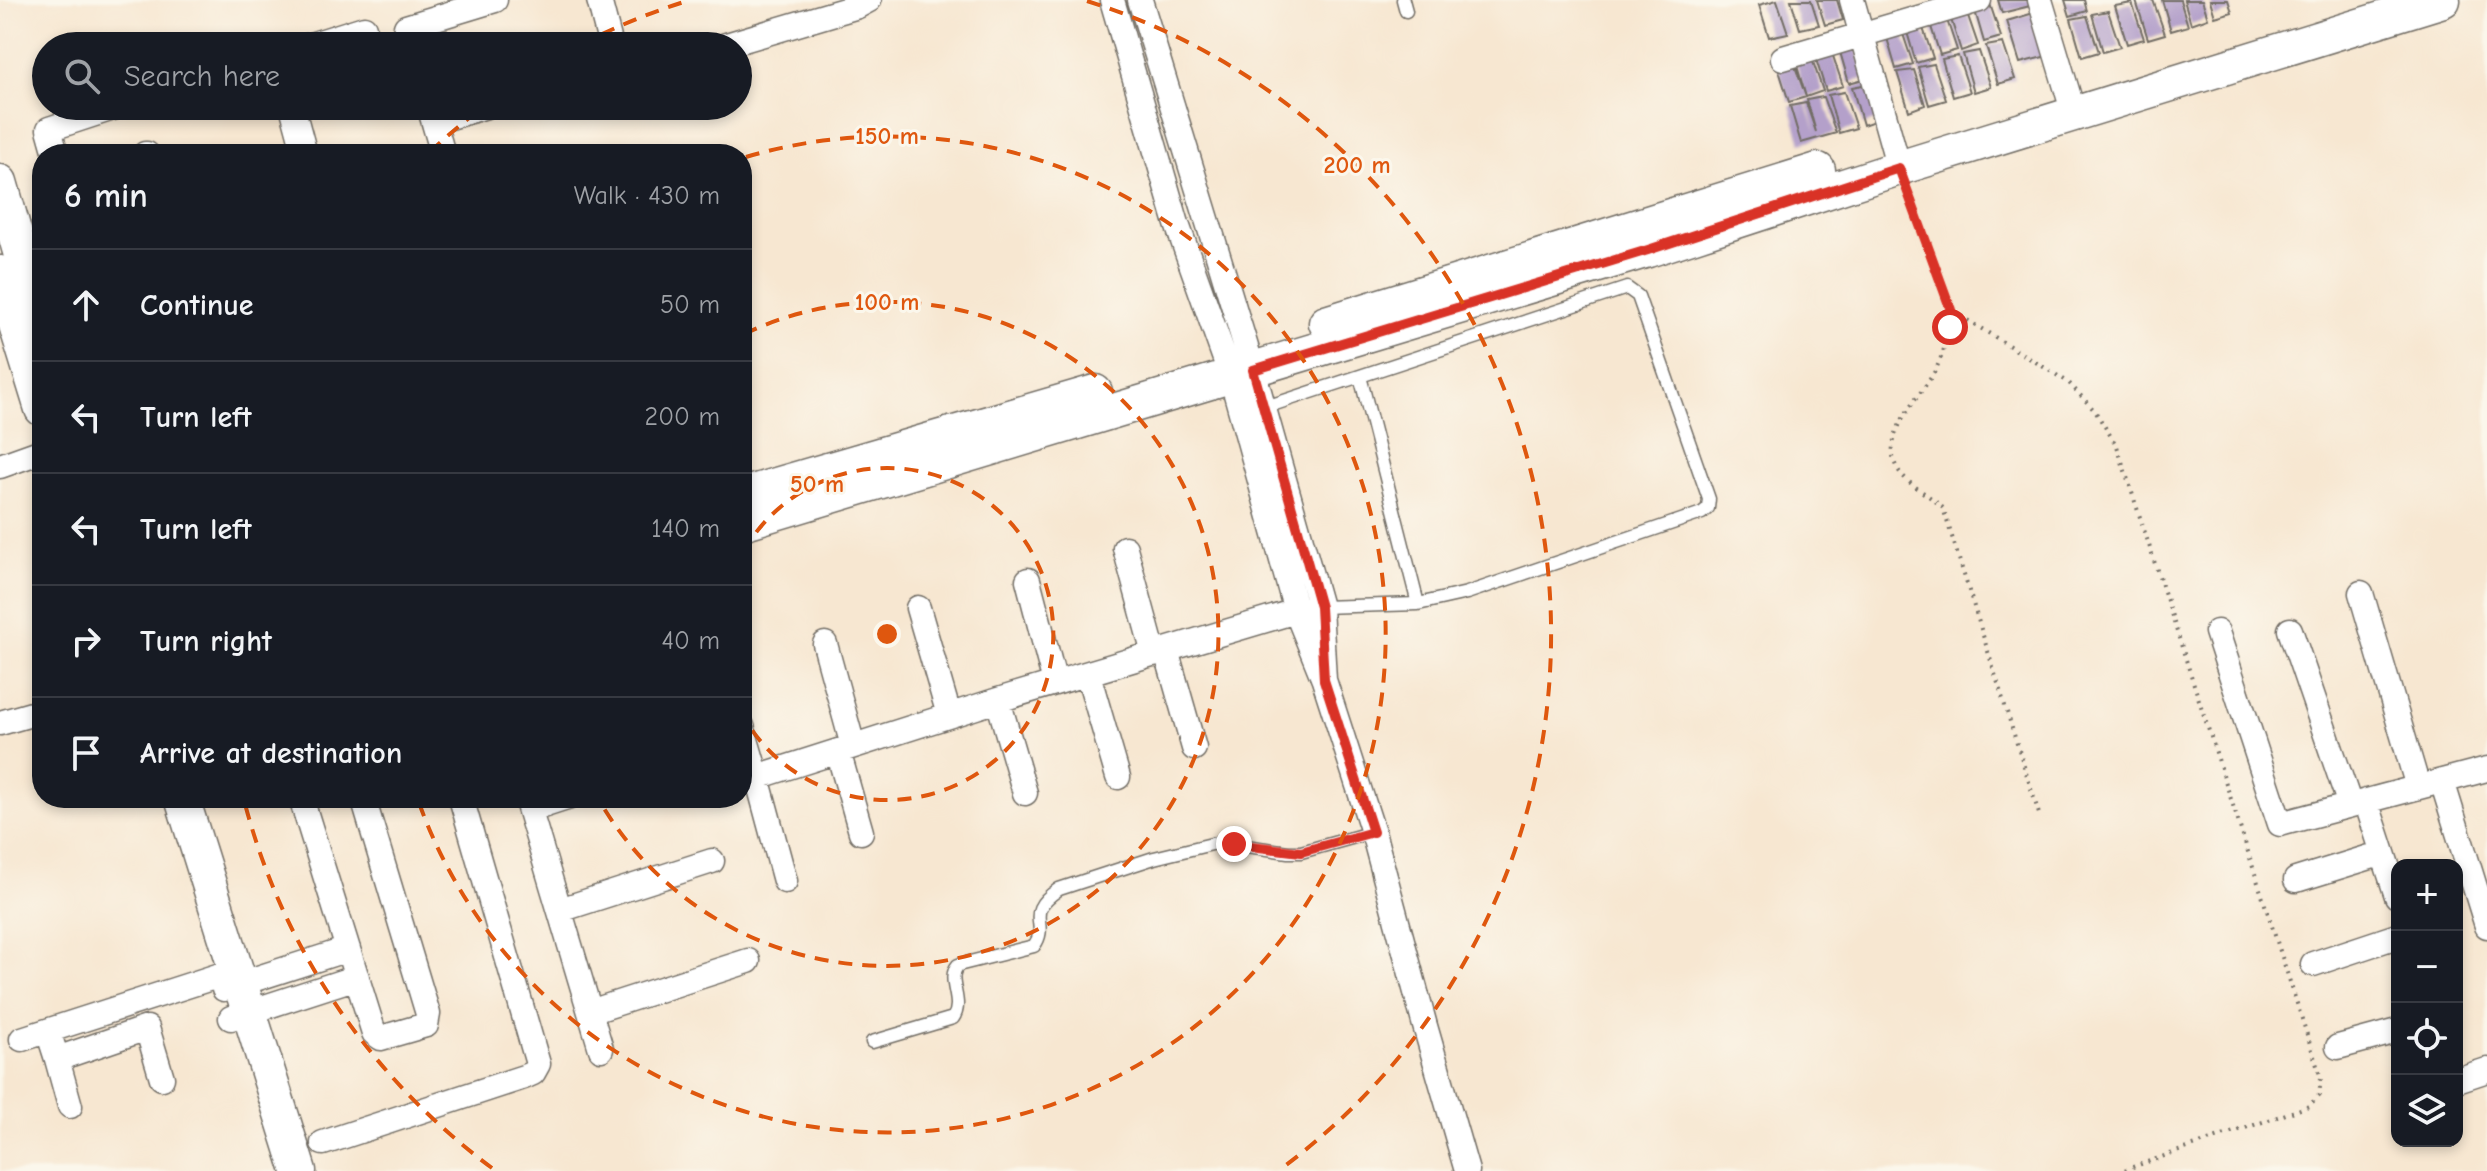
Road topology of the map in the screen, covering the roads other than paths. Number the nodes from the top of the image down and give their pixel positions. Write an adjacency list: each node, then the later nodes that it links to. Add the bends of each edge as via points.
1 (495, 0): 13 (street, via 406,27)
2 (599, 0): 14 (street)
3 (869, 0): 16 (street)
4 (1112, 0): 29 (street, via 1177,224)
5 (1140, 0): 29 (street)
6 (1852, 0): 15 (street)
7 (1979, 0): 15 (street)
8 (2040, 0): 18 (street)
9 (2376, 0): 18 (street)
10 (2443, 0): 18 (street)
11 (364, 28): 12 (street)
12 (351, 32)
13 (407, 32)
14 (607, 32)
15 (1862, 34): 17 (street); 25 (street)
16 (752, 37)
17 (1783, 58)
18 (2071, 104): 25 (street)
19 (76, 120): 22 (street, via 49,129)
20 (296, 120): 23 (street)
21 (433, 120): 24 (street)
22 (53, 144)
23 (302, 144)
24 (440, 144)
25 (1896, 157): 29 (street, via 1648,250)
26 (0, 182): 28 (street)
27 (0, 273): 31 (street)
28 (32, 293)
29 (1239, 362): 32 (street); 35 (street); 36 (street)
30 (1360, 376): 32 (lane); 40 (lane); 40 (lane, via 1627,288 1638,296 1709,499 1702,513 1467,593)
31 (32, 377)
32 (1253, 412): 42 (street)
33 (32, 455): 34 (street)
34 (0, 466)
35 (752, 492)
36 (752, 520)
37 (1125, 548): 46 (street)
38 (1028, 580): 48 (street)
39 (2361, 593): 60 (street)
40 (1418, 604): 42 (lane)
41 (918, 608): 51 (street)
42 (1308, 609): 46 (street); 70 (street, via 1324,680)
43 (2290, 630): 62 (street)
44 (2217, 632): 62 (street, via 2280,824)
45 (825, 644): 53 (street)
46 (1160, 652): 47 (street); 54 (street)
47 (1088, 674): 48 (street); 58 (street)
48 (1055, 683): 49 (street)
49 (998, 700): 51 (street); 61 (street)
50 (32, 714): 52 (street)
51 (949, 715): 53 (street)
52 (0, 723)
53 (845, 748): 57 (street); 69 (street)
54 (1194, 748)
55 (752, 760): 57 (street)
56 (2487, 769): 59 (street)
57 (757, 777): 75 (street)
58 (1118, 777)
59 (2442, 781): 60 (street); 77 (street)
60 (2418, 787): 62 (street)
61 (1025, 793)
62 (2358, 803): 71 (street)
63 (164, 808): 83 (street)
64 (185, 808): 83 (street)
65 (304, 808): 79 (street)
66 (366, 808): 82 (street, via 428,1014 426,1025 376,1037)
67 (464, 808): 98 (street, via 538,1064 524,1077)
68 (529, 808): 76 (street)
69 (861, 832)
70 (1373, 832): 90 (lane, via 1301,852 1216,843 1059,889 1038,911 1034,946 954,968 958,1009 953,1018); 101 (street)
71 (2383, 853): 73 (street); 74 (street)
72 (712, 861): 76 (street)
73 (2391, 878)
74 (2296, 880)
75 (785, 881)
76 (560, 910): 85 (street)
77 (2487, 926)
78 (2391, 938): 81 (street)
79 (348, 949): 82 (street); 83 (street)
80 (748, 961): 85 (street)
81 (2313, 964)
82 (357, 977): 83 (street)
83 (232, 992): 84 (street); 99 (street); 100 (street)
84 (140, 1002): 86 (street); 87 (street)
85 (590, 1012): 92 (street)
86 (147, 1028): 93 (street); 95 (street)
87 (48, 1031): 89 (street); 93 (street)
88 (2391, 1033): 91 (street)
89 (22, 1039)
90 (872, 1042)
91 (2338, 1047)
92 (601, 1049)
93 (57, 1059): 97 (street)
94 (2487, 1070): 96 (street)
95 (162, 1078)
96 (2463, 1078)
97 (70, 1106)
98 (323, 1143)
99 (277, 1171)
100 (299, 1171)
101 (1467, 1171)

